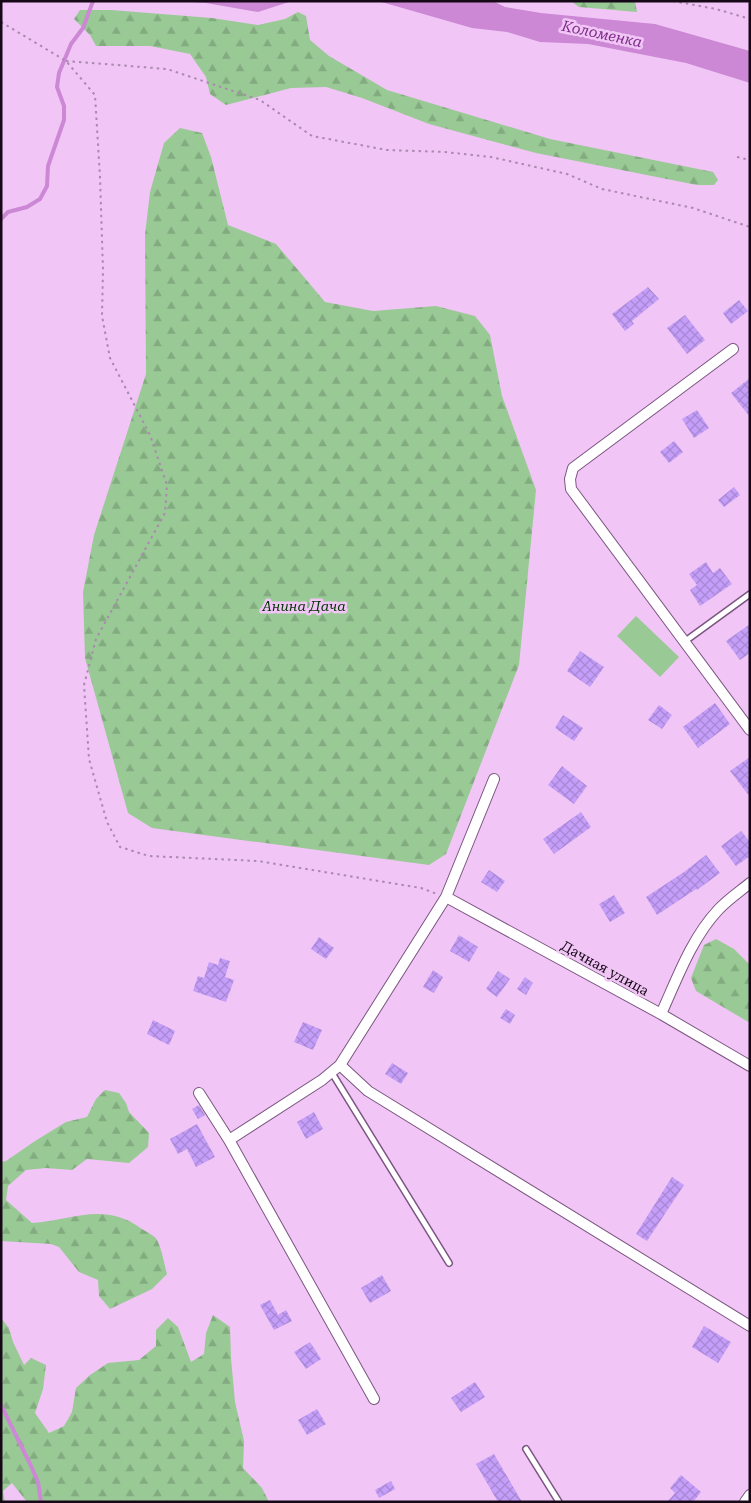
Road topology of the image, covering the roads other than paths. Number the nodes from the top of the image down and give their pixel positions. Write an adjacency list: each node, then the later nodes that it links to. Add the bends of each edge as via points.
1 (733, 349): 3 (street, via 573,468 570,479 571,489)
2 (750, 594): 3 (lane)
3 (684, 642): 4 (street)
4 (750, 730)
5 (494, 779): 7 (street)
6 (750, 883): 8 (street, via 718,910 699,934)
7 (446, 897): 8 (street, Дачная улица); 9 (street)
8 (661, 1014): 10 (street, Дачная улица)
9 (340, 1066): 11 (street); 15 (street, via 368,1091)
10 (750, 1066)
11 (332, 1073): 13 (street); 14 (lane)
12 (199, 1093): 13 (street)
13 (229, 1140): 16 (street)
14 (449, 1263)
15 (750, 1326)
16 (374, 1399)
17 (526, 1449): 19 (lane)
18 (750, 1495): 20 (street)
19 (559, 1502)
20 (745, 1502)

